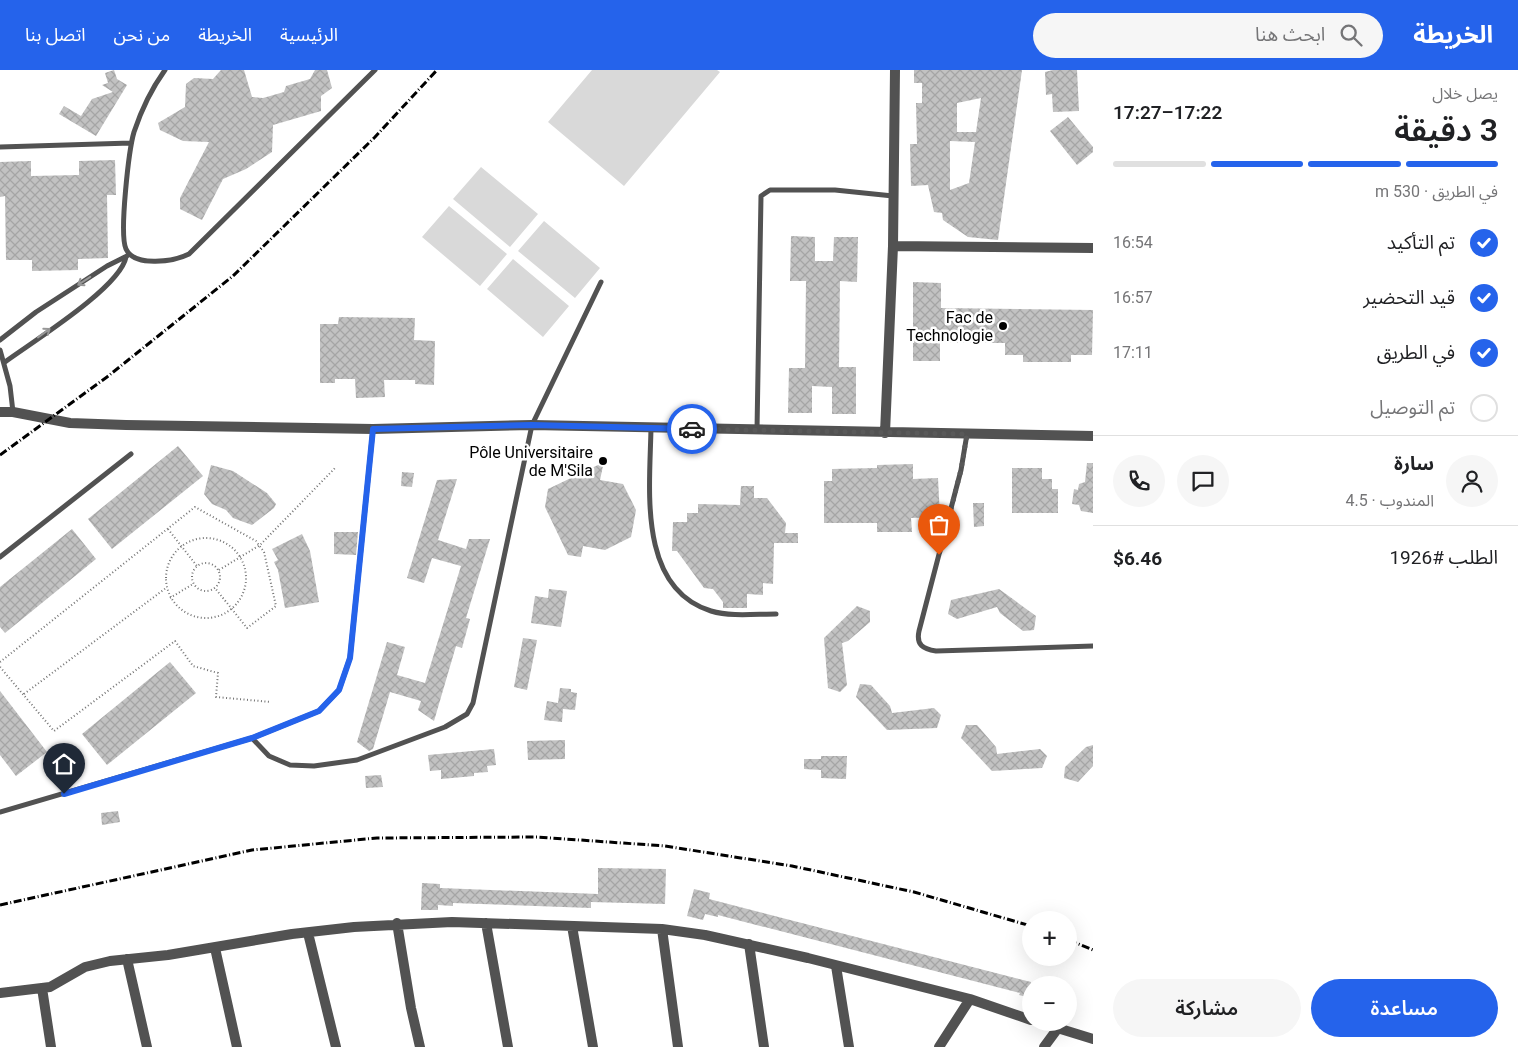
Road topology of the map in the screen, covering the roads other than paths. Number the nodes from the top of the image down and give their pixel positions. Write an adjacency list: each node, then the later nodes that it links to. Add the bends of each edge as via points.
1 (165, 70): 4 (lane, via 151,93)
2 (375, 70): 9 (lane, via 189,254 177,260 164,261)
3 (894, 70): 6 (street)
4 (131, 143): 5 (lane); 9 (lane, via 123,228)
5 (0, 147)
6 (893, 196): 7 (street); 19 (lane, via 835,190 770,190 761,196)
7 (893, 246): 8 (street); 20 (street)
8 (1093, 248)
9 (128, 256): 11 (lane, one-way to 11, via 36,312); 13 (lane, one-way to 9, via 91,299 122,269)
10 (601, 282): 16 (lane)
11 (0, 340)
12 (0, 350): 13 (lane)
13 (5, 362): 15 (lane)
14 (0, 412): 15 (street)
15 (13, 412): 18 (street, via 70,423)
16 (532, 425): 17 (street); 18 (street); 27 (lane, via 473,704 467,714 444,727 357,760 314,766 290,765 269,756)
17 (650, 428): 19 (street); 25 (lane, via 650,518 654,546 671,579 690,600 713,611)
18 (373, 429): 27 (lane, via 350,658 339,690 319,711)
19 (757, 430): 20 (street)
20 (885, 433): 21 (street)
21 (967, 434): 22 (street); 26 (lane, via 961,470 917,639 920,645 925,650 936,651)
22 (1093, 436)
23 (131, 454): 24 (lane)
24 (0, 557)
25 (776, 614)
26 (1093, 646)
27 (252, 738): 28 (lane)
28 (0, 812)
29 (397, 923): 30 (street); 33 (street); 49 (street)
30 (486, 923): 31 (street); 50 (street)
31 (572, 926): 32 (street); 51 (street)
32 (662, 929): 34 (street); 52 (street)
33 (308, 933): 35 (street); 48 (street)
34 (749, 944): 37 (street); 53 (street)
35 (215, 948): 36 (street); 47 (street)
36 (127, 959): 38 (street, via 85,967 59,983); 46 (street)
37 (836, 966): 40 (street); 54 (street)
38 (42, 988): 39 (street); 45 (street)
39 (0, 993)
40 (970, 999): 41 (street); 55 (street)
41 (1022, 1017)
42 (1056, 1031): 56 (street)
43 (1068, 1031): 44 (street)
44 (1093, 1039)
45 (52, 1047)
46 (147, 1047)
47 (237, 1047)
48 (336, 1047)
49 (420, 1047)
50 (508, 1047)
51 (592, 1047)
52 (678, 1047)
53 (764, 1047)
54 (849, 1047)
55 (939, 1047)
56 (1044, 1047)

